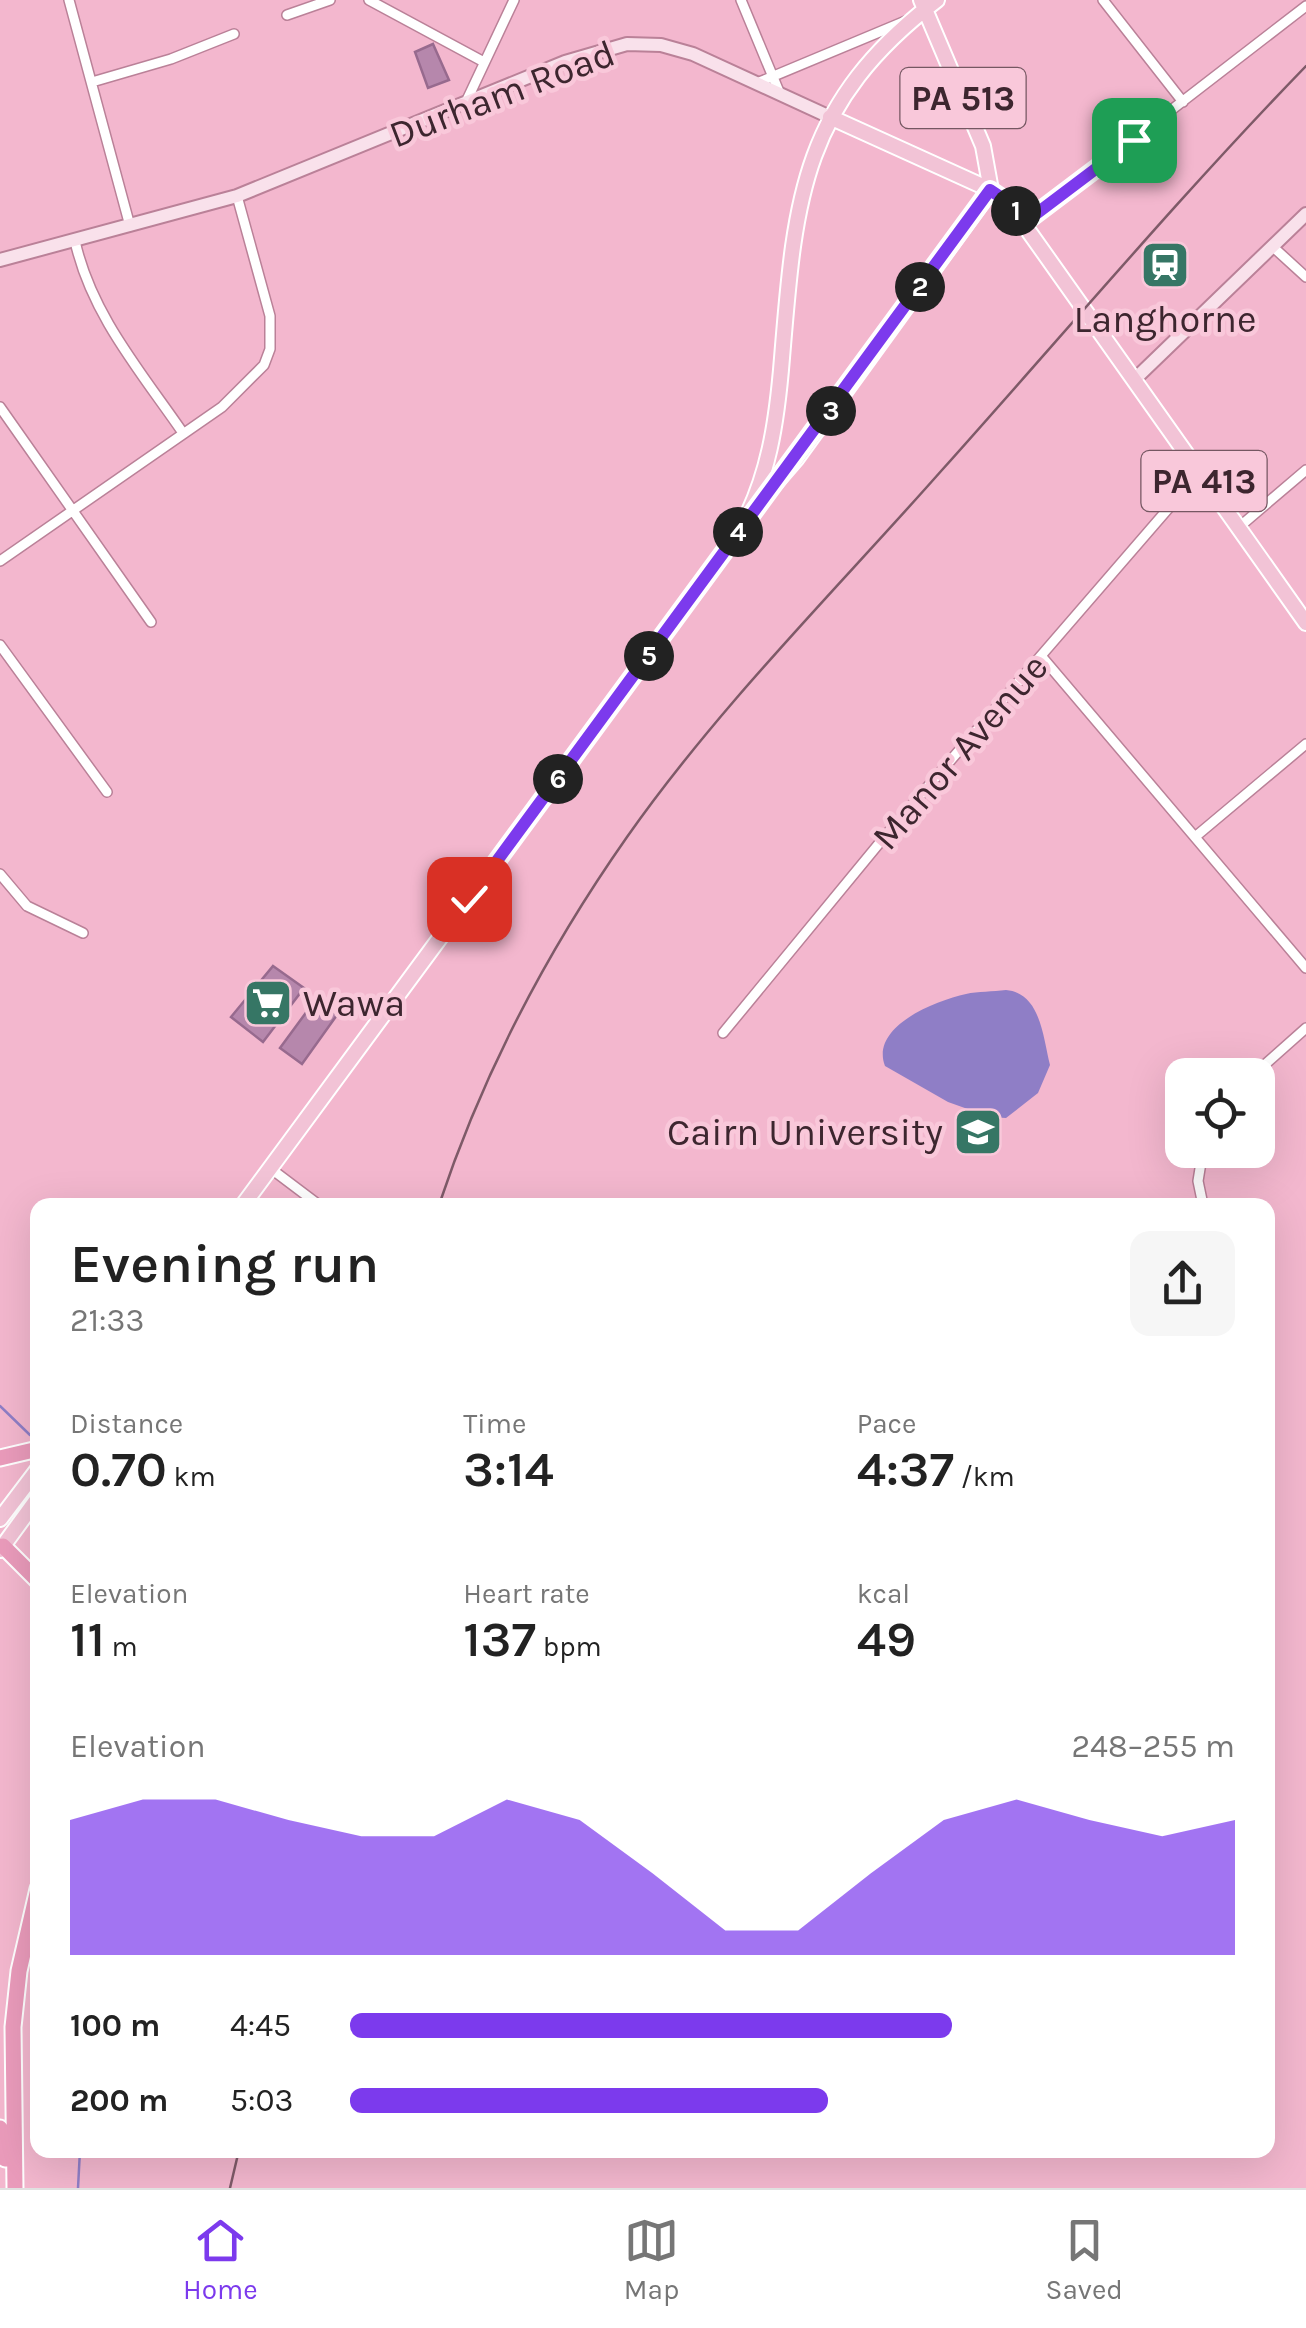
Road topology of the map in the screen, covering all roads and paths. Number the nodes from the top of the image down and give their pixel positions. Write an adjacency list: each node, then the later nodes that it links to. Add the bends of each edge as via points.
1 (70, 0): 13 (street)
2 (330, 0): 9 (street)
3 (369, 0): 11 (street)
4 (514, 0): 11 (street)
5 (740, 0): 12 (street)
6 (1103, 0): 16 (street)
7 (1306, 6): 16 (street)
8 (924, 7): 12 (street); 18 (main road, via 866,64); 19 (main road, PA 513, via 984,146)
9 (287, 14)
10 (234, 34): 13 (street)
11 (484, 62): 17 (street)
12 (773, 76): 14 (street); 15 (street)
13 (92, 82): 23 (street)
14 (757, 83): 15 (main road, Durham Road); 17 (main road, Durham Road, via 677,49 627,44)
15 (780, 94): 18 (main road, Durham Road)
16 (1183, 102): 22 (street)
17 (465, 104): 20 (main road, Durham Road)
18 (830, 117): 19 (main road, Durham Road / PA 413); 34 (main road, via 799,200 776,425)
19 (990, 190): 22 (main road, PA 413); 34 (main road)
20 (237, 196): 23 (main road, Durham Road); 30 (street, via 270,316 270,348 242,392)
21 (1306, 214): 25 (main road)
22 (1024, 223): 28 (main road, PA 413)
23 (130, 226): 24 (main road, Durham Road)
24 (75, 241): 26 (main road, Durham Road); 30 (street, via 97,306)
25 (1272, 246): 27 (street); 28 (main road)
26 (0, 260)
27 (1306, 278)
28 (1134, 380): 32 (main road, PA 413)
29 (0, 407): 33 (street)
30 (183, 433): 33 (street)
31 (1306, 470): 35 (street)
32 (1199, 473): 35 (main road, PA 413); 40 (street, Manor Avenue)
33 (72, 511): 36 (street); 37 (street)
34 (749, 514): 50 (main road)
35 (1238, 528): 38 (main road, PA 413)
36 (0, 561)
37 (151, 622)
38 (1306, 623)
39 (0, 645): 42 (street)
40 (1042, 657): 43 (street); 48 (street, Manor Avenue)
41 (1306, 744): 43 (street)
42 (107, 792)
43 (1195, 836): 46 (street)
44 (0, 874): 45 (street, via 27,906)
45 (83, 933)
46 (1306, 968)
47 (1306, 1028): 49 (street)
48 (723, 1033)
49 (1272, 1058)
50 (270, 1168): 52 (main road); 53 (street)
51 (1201, 1168): 54 (street)
52 (248, 1198)
53 (310, 1198)
54 (1202, 1198)
55 (30, 1451): 56 (highway)
56 (0, 1458)
57 (30, 1480): 59 (main road)
58 (30, 1509): 60 (main road)
59 (0, 1519)
60 (1, 1547): 61 (highway)
61 (30, 1574)
62 (30, 1926): 64 (highway, via 13,2027)
63 (0, 2128): 64 (highway)
64 (12, 2188)

